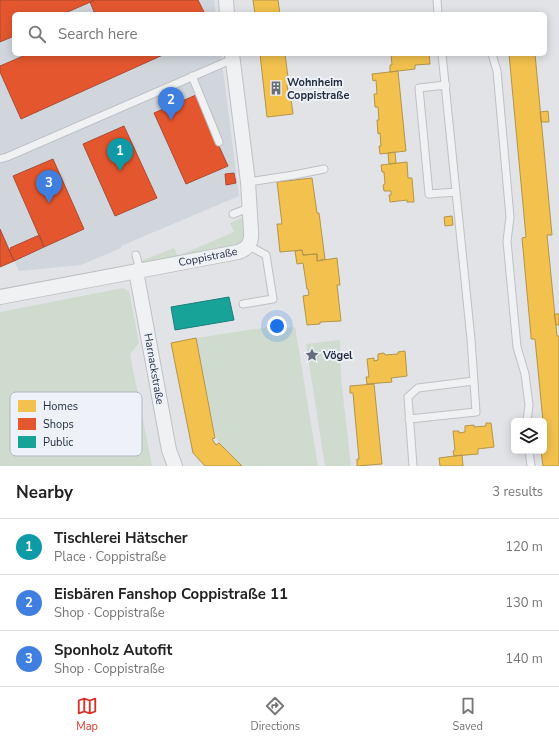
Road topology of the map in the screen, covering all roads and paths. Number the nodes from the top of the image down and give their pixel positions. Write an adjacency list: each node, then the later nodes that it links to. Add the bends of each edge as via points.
1 (226, 0): 3 (street)
2 (437, 0): 4 (lane)
3 (227, 12)
4 (438, 12)
5 (233, 56): 8 (lane); 13 (street, Coppistraße)
6 (442, 56): 9 (lane)
7 (492, 56): 23 (lane, via 510,217 507,241 517,347 525,374 529,405)
8 (192, 76): 10 (lane); 11 (lane)
9 (446, 85): 14 (lane); 14 (lane, via 419,88 429,194)
10 (219, 142)
11 (0, 158)
12 (324, 169): 13 (lane)
13 (248, 182): 15 (street, Coppistraße)
14 (456, 192): 22 (lane)
15 (249, 208): 16 (lane); 17 (street, Coppistraße, via 252,239)
16 (233, 214)
17 (249, 246): 19 (street, Coppistraße, via 238,252); 21 (lane, via 266,256 273,299)
18 (136, 255): 19 (lane)
19 (138, 270): 20 (street, Coppistraße); 26 (street, Harnackstraße, via 169,450)
20 (0, 297)
21 (243, 304)
22 (474, 382): 24 (lane, via 418,388 408,398); 24 (lane, via 476,412)
23 (527, 418)
24 (409, 419): 27 (lane)
25 (529, 454): 28 (lane)
26 (175, 466)
27 (414, 466)
28 (530, 466)

